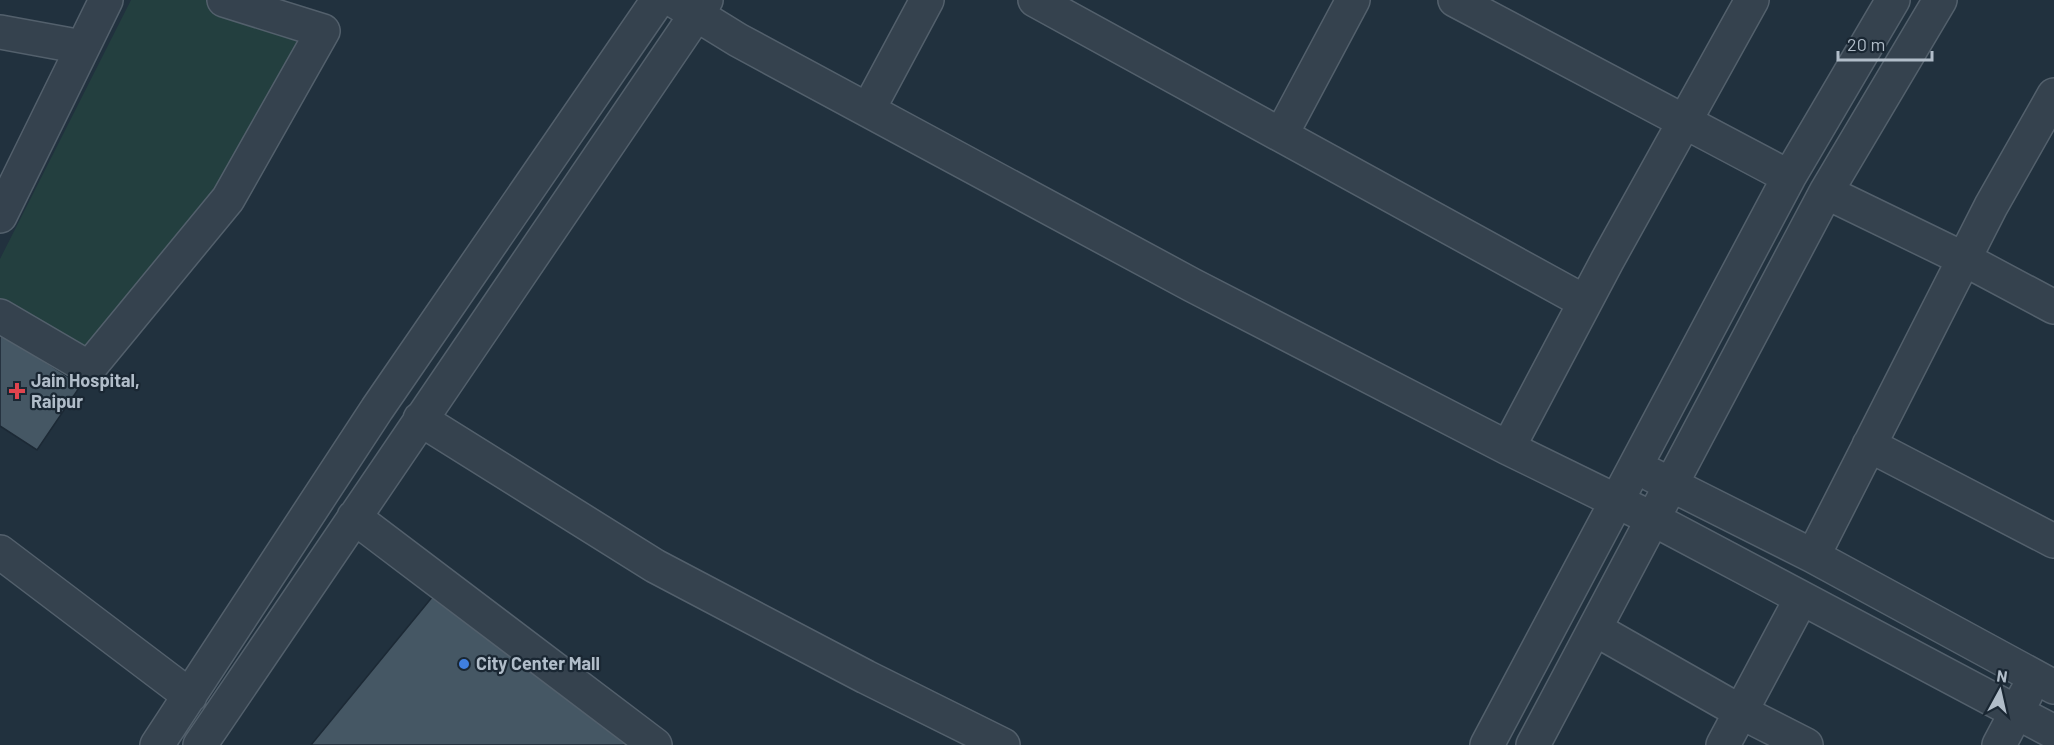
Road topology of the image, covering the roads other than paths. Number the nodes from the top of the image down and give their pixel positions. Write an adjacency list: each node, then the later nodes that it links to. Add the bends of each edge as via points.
1 (106, 0): 13 (street)
2 (224, 0): 24 (street, via 324,31 228,199 89,368)
3 (658, 0): 39 (street, via 376,409)
4 (927, 0): 15 (street)
5 (1035, 0): 17 (street)
6 (1353, 0): 17 (street)
7 (1455, 0): 16 (street)
8 (1752, 0): 16 (street)
9 (1893, 0): 18 (street)
10 (1940, 0): 19 (street)
11 (692, 5): 15 (street); 25 (street)
12 (0, 32): 13 (street)
13 (82, 47): 20 (street)
14 (2054, 95): 21 (street)
15 (868, 110): 27 (street, via 1192,285)
16 (1684, 122): 18 (street); 22 (street)
17 (1281, 135): 22 (street)
18 (1789, 177): 28 (street)
19 (1826, 192): 21 (street); 29 (street)
20 (0, 216)
21 (1964, 259): 23 (street); 26 (street)
22 (1586, 302): 27 (street)
23 (2054, 307)
24 (0, 316)
25 (420, 419): 31 (street); 46 (street, via 655,566)
26 (1869, 445): 33 (street); 35 (street)
27 (1508, 448): 30 (street)
28 (1635, 466): 29 (street); 30 (street)
29 (1672, 485): 32 (street); 35 (street)
30 (1616, 501): 32 (street); 47 (street)
31 (354, 517): 44 (street); 45 (street)
32 (1653, 519): 36 (street); 37 (street)
33 (2054, 541)
34 (0, 552): 39 (street)
35 (1813, 556): 38 (street)
36 (1800, 599): 40 (street); 41 (street)
37 (1595, 629): 40 (street); 48 (street)
38 (2044, 682): 41 (street)
39 (190, 696): 43 (street)
40 (1741, 712): 49 (street); 50 (street)
41 (2016, 712): 42 (street); 51 (street)
42 (2054, 732)
43 (157, 745)
44 (200, 745)
45 (655, 745)
46 (1003, 745)
47 (1487, 745)
48 (1533, 745)
49 (1723, 745)
50 (1806, 745)
51 (1999, 745)

